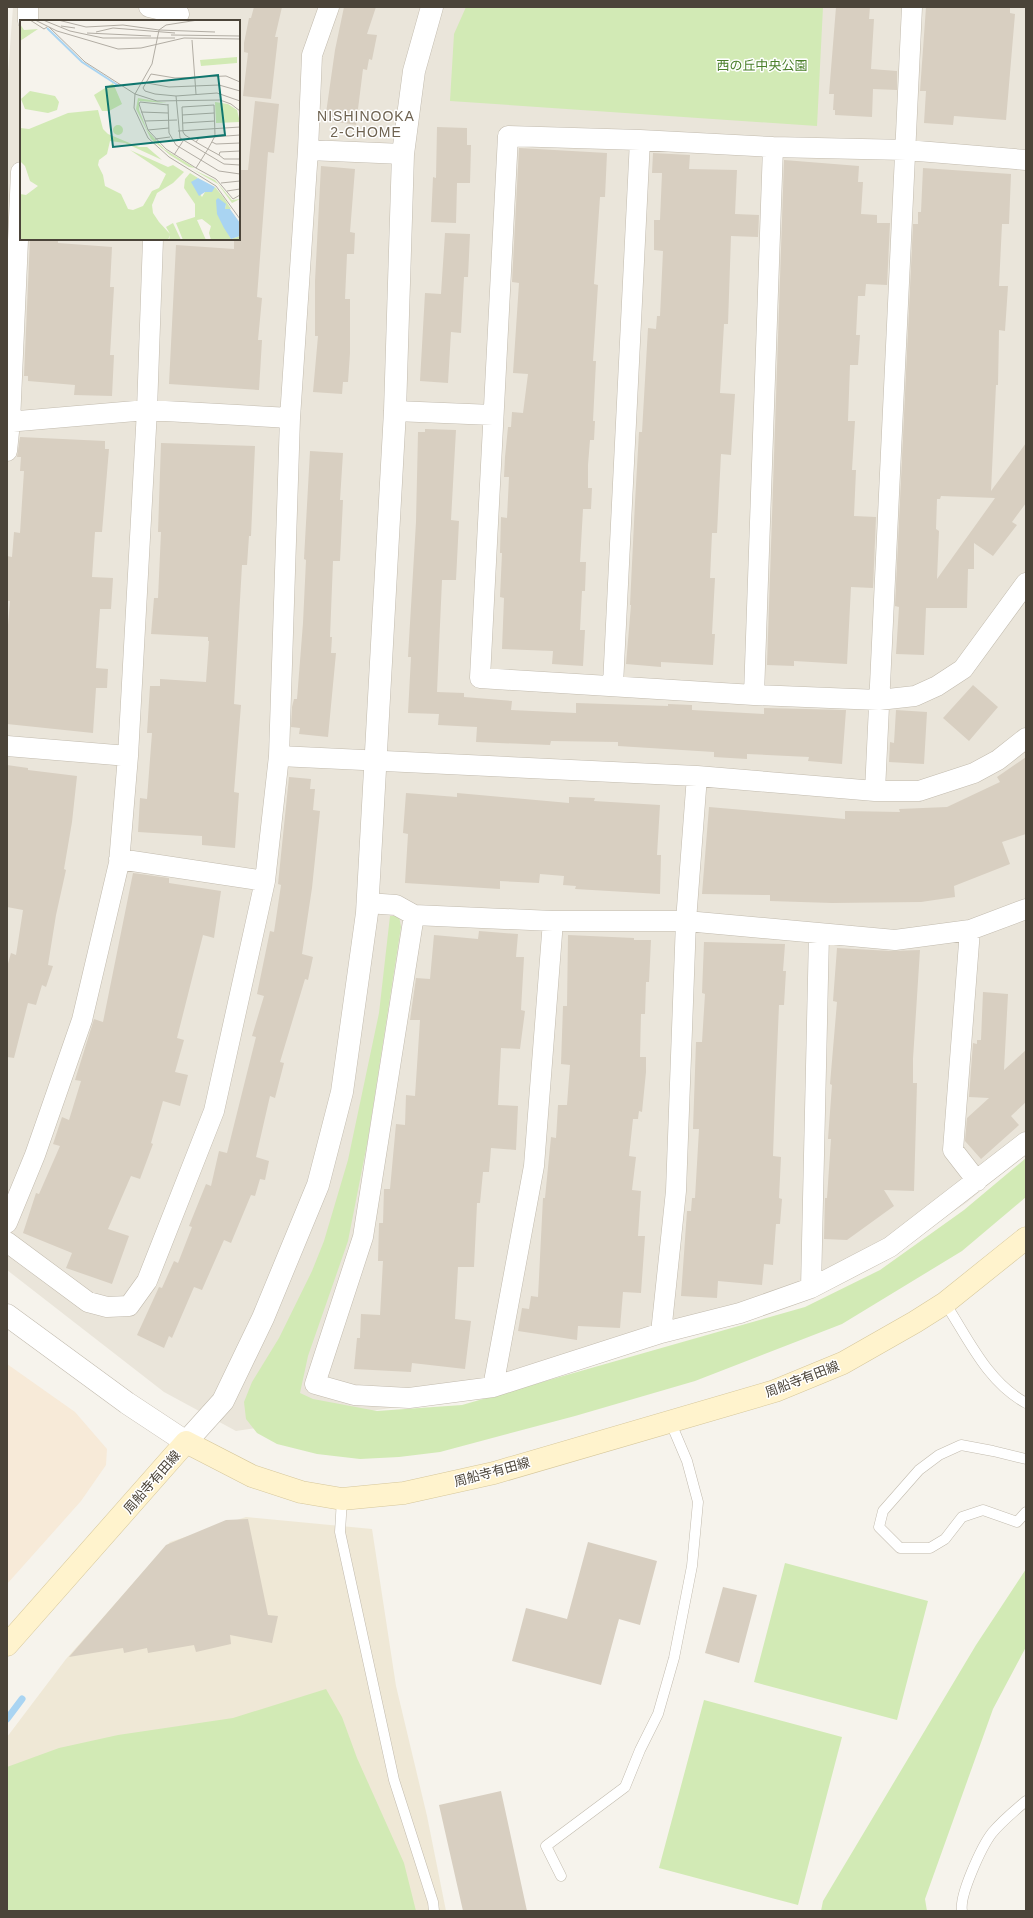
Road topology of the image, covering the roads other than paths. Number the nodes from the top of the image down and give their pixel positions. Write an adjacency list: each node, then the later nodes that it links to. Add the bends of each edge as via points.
1 (28, 7): 7 (street)
2 (149, 7): 6 (street)
3 (329, 7): 10 (street, via 312,55)
4 (432, 7): 12 (street, via 414,71)
5 (912, 7): 11 (street)
6 (179, 14)
7 (28, 20)
8 (640, 140): 9 (street); 18 (street, via 508,136); 23 (street)
9 (773, 147): 11 (street); 24 (street)
10 (308, 150): 12 (street); 19 (street)
11 (906, 150): 13 (street); 25 (street)
12 (403, 154): 17 (street)
13 (1026, 160)
14 (20, 191): 20 (street)
15 (153, 240): 16 (street)
16 (147, 410): 19 (street); 20 (street); 28 (street)
17 (395, 411): 18 (street); 30 (street)
18 (493, 416): 23 (street, via 480,678)
19 (290, 418): 29 (street)
20 (8, 422): 21 (street)
21 (7, 451)
22 (1026, 583): 25 (street, via 963,669 937,686 915,696)
23 (614, 685): 24 (street)
24 (754, 695): 25 (street)
25 (879, 700): 32 (street)
26 (1026, 738): 32 (street, via 998,760 974,773 919,791)
27 (7, 746): 28 (street)
28 (128, 756): 33 (street)
29 (279, 756): 30 (street); 34 (street)
30 (375, 760): 31 (street); 35 (street)
31 (697, 776): 32 (street); 39 (street)
32 (875, 791)
33 (120, 859): 34 (street); 44 (street, via 82,1020 35,1155)
34 (265, 881): 46 (street, via 214,1111 147,1281 128,1306 108,1307 88,1302)
35 (367, 903): 37 (street, via 396,905); 54 (street, via 342,1092 318,1185 263,1318 223,1401)
36 (1026, 908): 40 (street)
37 (414, 915): 38 (street); 51 (street, via 363,1237 315,1384 354,1395 409,1398)
38 (553, 921): 39 (street); 51 (street, via 534,1166)
39 (686, 921): 41 (street); 50 (street, via 676,1191)
40 (970, 930): 41 (street, via 895,940); 43 (street, via 953,1150)
41 (819, 934): 47 (street)
42 (1026, 1142): 43 (street)
43 (977, 1181): 47 (street, via 890,1246)
44 (7, 1223)
45 (1026, 1238): 48 (main road, 周船寺有田線)
46 (7, 1242)
47 (811, 1288): 50 (street, via 740,1313)
48 (945, 1303): 52 (lane, via 986,1368 1016,1398); 53 (main road, 周船寺有田線, via 843,1363 775,1391)
49 (7, 1315): 54 (street)
50 (661, 1333): 51 (street)
51 (492, 1387)
52 (1026, 1404)
53 (670, 1421): 56 (main road, 周船寺有田線, via 494,1473 404,1493); 60 (lane, via 687,1461 698,1502 692,1566 674,1658 658,1714 625,1787 546,1846)
54 (186, 1442): 56 (main road, 周船寺有田線, via 252,1476 301,1492); 58 (main road, 周船寺有田線)
55 (1026, 1459): 57 (lane, via 961,1445 940,1455 919,1470 883,1511 879,1527 900,1548 930,1548 945,1539 962,1517 983,1510 1017,1522)
56 (342, 1499): 61 (lane, via 340,1532 394,1780)
57 (1026, 1512)
58 (7, 1644)
59 (1026, 1801): 62 (lane, via 991,1834 969,1877)
60 (561, 1876)
61 (434, 1911)
62 (962, 1911)

